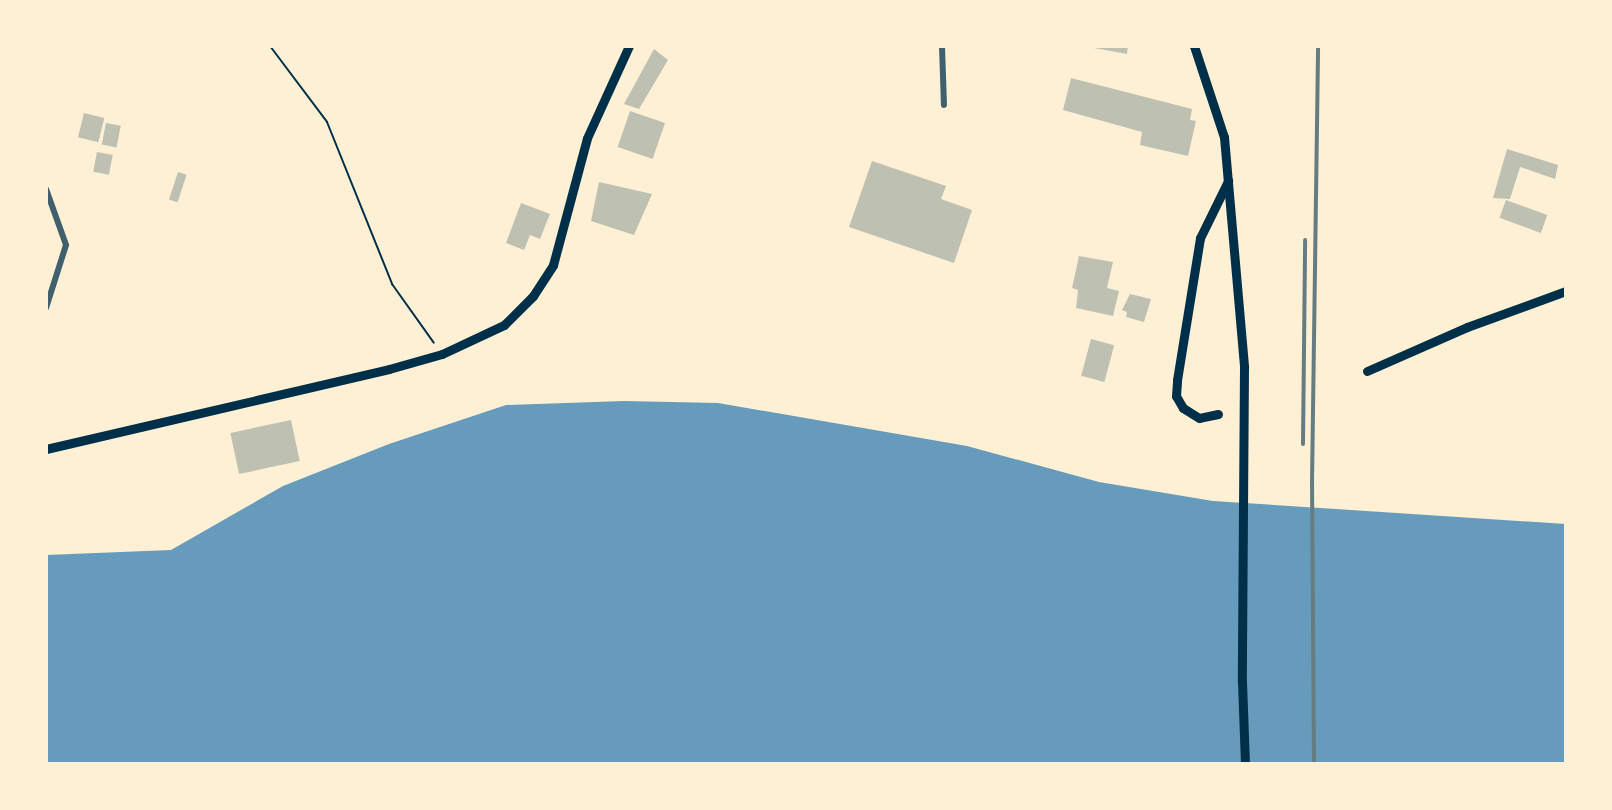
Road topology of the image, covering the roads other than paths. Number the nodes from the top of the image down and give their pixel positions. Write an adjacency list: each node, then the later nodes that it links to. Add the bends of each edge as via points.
1 (629, 46): 11 (main road, via 587,138 553,265 533,296 504,325 442,354)
2 (942, 46): 4 (street)
3 (1194, 46): 5 (main road, via 1224,137)
4 (944, 105)
5 (1228, 181): 10 (main road, via 1200,238 1176,396 1199,418); 12 (main road, via 1244,367)
6 (46, 189): 8 (street, via 66,245)
7 (1566, 291): 9 (main road)
8 (46, 308)
9 (1367, 371)
10 (1218, 414)
11 (46, 449)
12 (1245, 764)

